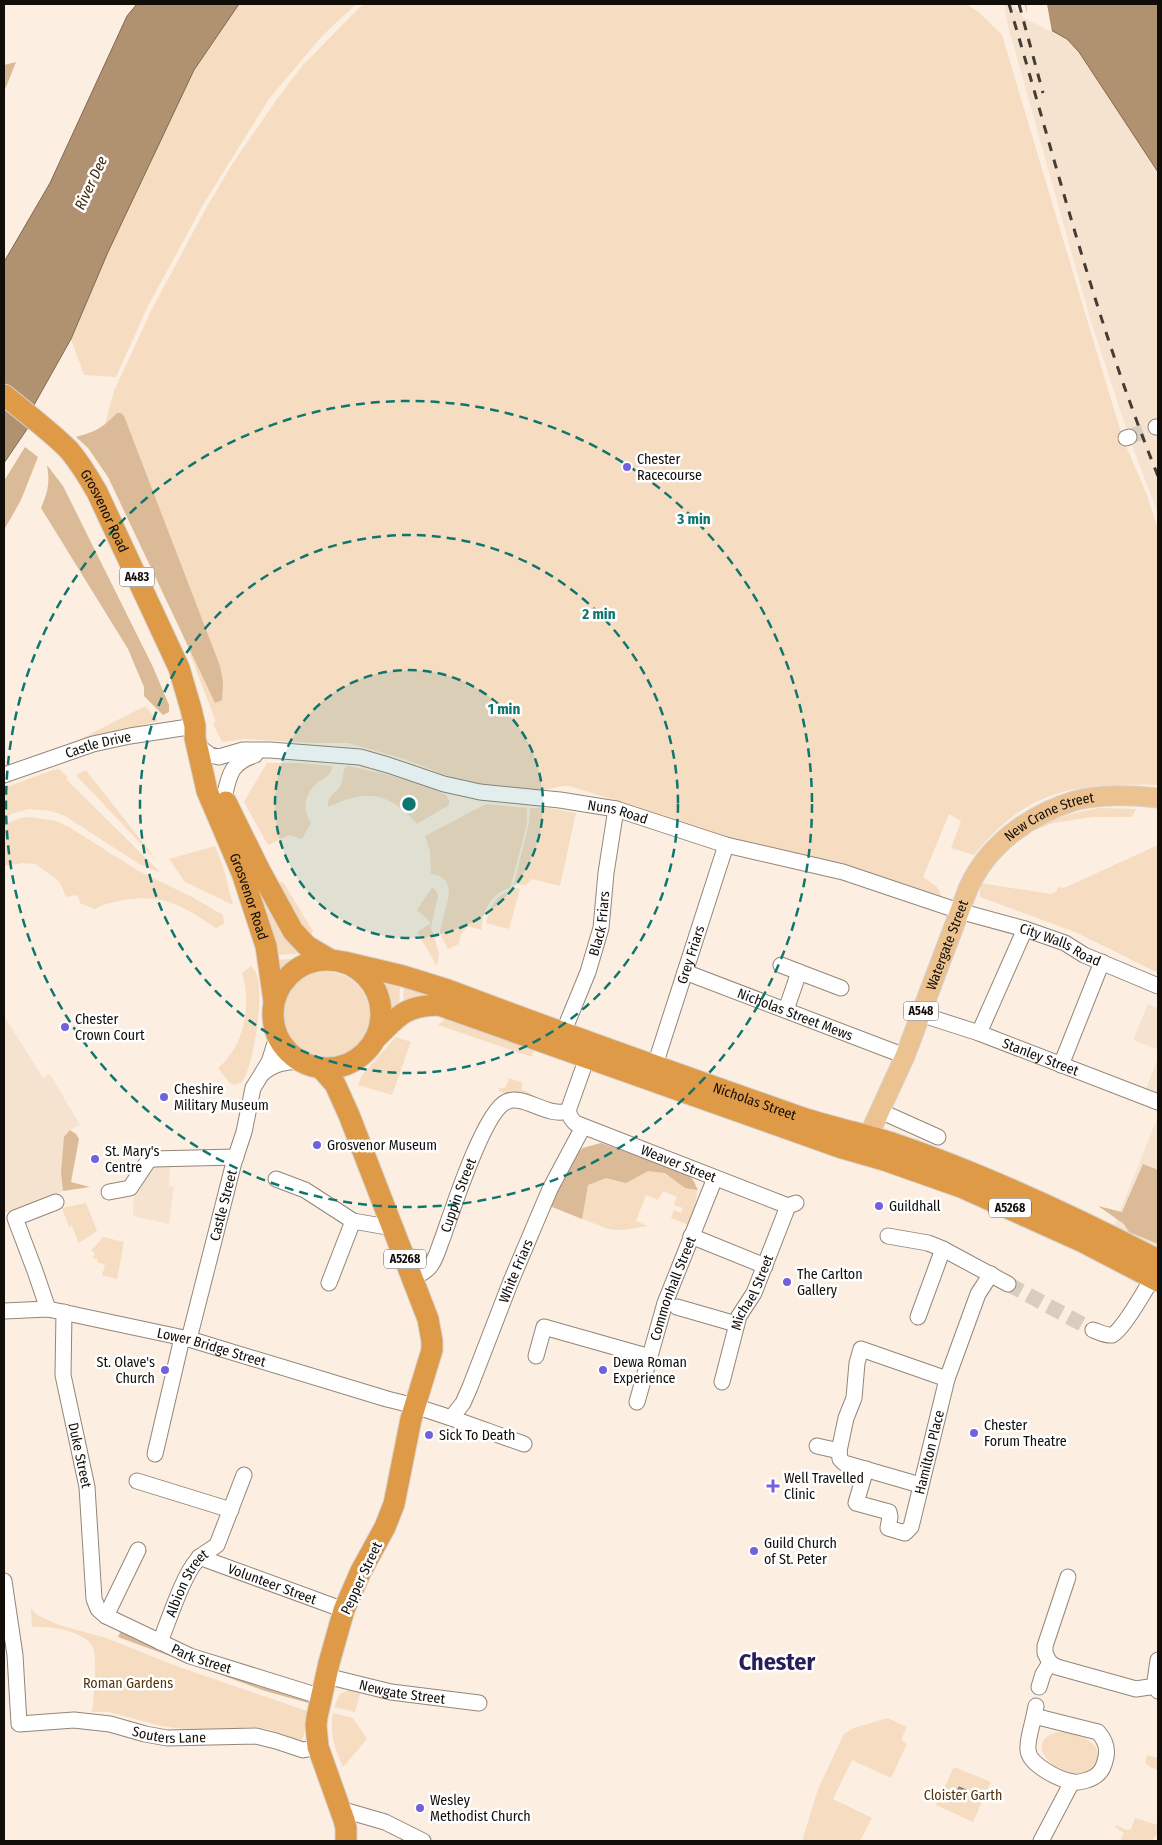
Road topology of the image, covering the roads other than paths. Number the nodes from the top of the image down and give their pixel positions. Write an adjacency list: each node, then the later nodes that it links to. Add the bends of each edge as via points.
1 (4, 395): 2 (highway, Grosvenor Road / A483, via 70,452 97,492 179,668)
2 (196, 736): 3 (street, Nuns Road, via 210,755 219,757 243,750); 4 (street, Castle Drive, via 130,736 93,744); 5 (highway, Grosvenor Road / A483); 19 (highway, Grosvenor Road / A483, via 206,791 242,873 266,946)
3 (270, 750): 5 (street, Nuns Road, via 238,763 228,778); 7 (street, Nuns Road, via 360,757 480,792 560,800)
4 (4, 776)
5 (224, 798): 12 (highway, Grosvenor Road / A483, via 293,931 307,946)
6 (1158, 798): 9 (main road, New Crane Street / A548, via 1096,798 1075,801 1053,810 1008,836 989,855)
7 (616, 810): 8 (street, Nuns Road); 22 (street, Black Friars, via 601,928 588,972)
8 (726, 845): 10 (street, Nuns Road, via 843,872); 15 (street, Grey Friars)
9 (968, 889): 10 (main road, Watergate Street / A548)
10 (959, 911): 11 (street, City Walls Road); 21 (main road, Watergate Street / A548)
11 (1025, 929): 13 (street, City Walls Road, via 1065,943); 23 (street)
12 (337, 960): 19 (highway, A5268, via 314,960 300,966 279,987); 22 (highway, Nicholas Street / A5268, via 448,990); 25 (highway, A5268, via 358,969 377,993 381,1009)
13 (1102, 962): 17 (street, City Walls Road); 31 (street)
14 (781, 965): 16 (street)
15 (685, 972): 20 (street, Nicholas Street Mews); 30 (street, Grey Friars)
16 (799, 972): 18 (street); 20 (street)
17 (1158, 986)
18 (841, 988)
19 (274, 1001): 24 (highway, A5268, via 272,1013)
20 (786, 1010): 27 (street, Nicholas Street Mews)
21 (920, 1014): 23 (street, Stanley Street); 27 (main road, Watergate Street / A548)
22 (563, 1033): 26 (highway, Nicholas Street / A5268)
23 (980, 1033): 31 (street, Stanley Street)
24 (277, 1037): 29 (highway, A5268); 33 (street, Castle Street, via 273,1054)
25 (375, 1039): 26 (highway, Nicholas Street / A5268, via 402,1013 420,1005 439,1005); 28 (highway, A5268)
26 (590, 1050): 30 (highway, Nicholas Street / A5268); 36 (street); 41 (highway, Nicholas Street / A5268, via 728,1108)
27 (905, 1056): 35 (main road, Watergate Street / A548)
28 (359, 1057): 32 (highway, A5268, via 341,1066); 37 (highway, A5268, via 350,1079)
29 (300, 1061): 32 (highway, A5268); 33 (street, via 274,1065)
30 (655, 1065): 41 (highway, Nicholas Street / A5268, via 805,1118)
31 (1061, 1065): 34 (street, Stanley Street)
32 (321, 1068): 37 (highway, A5268, via 335,1084)
33 (260, 1075): 42 (street, Castle Street, via 253,1088)
34 (1158, 1102)
35 (880, 1110): 39 (street); 40 (main road, via 882,1132); 41 (main road, Watergate Street / A548)
36 (568, 1111): 38 (street, Weaver Street, via 571,1118); 56 (street, Cuppin Street, via 551,1113 513,1100 499,1106 478,1145 432,1264)
37 (349, 1115): 49 (highway, A5268)
38 (583, 1127): 43 (street, Weaver Street); 73 (street, White Friars, via 550,1189 470,1388)
39 (938, 1137)
40 (890, 1143): 41 (highway, Nicholas Street / A5268); 54 (highway, Nicholas Street / A5268, via 939,1160 1094,1228)
41 (864, 1145): 54 (highway, Nicholas Street / A5268)
42 (235, 1160): 45 (street, via 153,1159 148,1161 130,1188); 66 (street, Castle Street)
43 (715, 1178): 47 (street, Weaver Street); 50 (street, Commonhall Street)
44 (276, 1179): 48 (street, via 305,1190)
45 (109, 1192)
46 (56, 1202): 60 (street, via 15,1218)
47 (792, 1205): 53 (street, Michael Street)
48 (352, 1221): 49 (street); 57 (street)
49 (393, 1228): 56 (highway, A5268)
50 (691, 1236): 53 (street); 68 (street, Commonhall Street, via 665,1304)
51 (888, 1236): 52 (street)
52 (943, 1249): 55 (street); 63 (street)
53 (765, 1266): 64 (street, Michael Street)
54 (1157, 1272): 65 (street, via 1117,1332 1107,1335)
55 (991, 1274): 58 (street); 69 (street, Hamilton Place, via 978,1294)
56 (413, 1279): 72 (highway, A5268, via 428,1319 432,1341)
57 (329, 1283)
58 (1008, 1284)
59 (677, 1307): 64 (street)
60 (48, 1309): 61 (street, Lower Bridge Street); 62 (street, Lower Bridge Street)
61 (4, 1311)
62 (64, 1312): 66 (street, Lower Bridge Street); 87 (street, Duke Street, via 63,1376 87,1486)
63 (918, 1317)
64 (736, 1324): 70 (street, Michael Street)
65 (1093, 1330)
66 (186, 1338): 72 (street, Lower Bridge Street); 77 (street, Castle Street)
67 (536, 1356): 68 (street, via 544,1327)
68 (650, 1357): 71 (street, Commonhall Street)
69 (947, 1379): 76 (street, via 861,1349 854,1398); 81 (street, Hamilton Place)
70 (722, 1382)
71 (637, 1402)
72 (416, 1406): 73 (street, Lower Bridge Street); 88 (highway, Pepper Street / A5268, via 394,1504)
73 (452, 1417): 74 (street, Lower Bridge Street)
74 (524, 1444)
75 (816, 1446): 76 (street)
76 (839, 1451): 78 (street, via 844,1463)
77 (155, 1454)
78 (866, 1469): 81 (street); 81 (street, Hamilton Place, via 856,1503 889,1512 890,1530 905,1533 911,1527)
79 (244, 1475): 82 (street, Albion Street)
80 (137, 1481): 82 (street)
81 (920, 1485)
82 (231, 1510): 84 (street, Albion Street, via 217,1545)
83 (138, 1550): 89 (street)
84 (200, 1557): 88 (street, Volunteer Street); 90 (street, Albion Street, via 190,1569)
85 (1068, 1577): 92 (street, via 1045,1646)
86 (4, 1581): 98 (street, Souters Lane, via 15,1654 19,1724 74,1720 110,1724 167,1738 256,1736 303,1750)
87 (94, 1599): 89 (street, Park Street)
88 (344, 1610): 93 (highway, Pepper Street / A5268)
89 (106, 1616): 90 (street, Park Street)
90 (160, 1642): 96 (street, Park Street, via 190,1656)
91 (1158, 1660): 95 (street)
92 (1050, 1663): 94 (street); 95 (street, via 1136,1689)
93 (326, 1676): 96 (highway, Pepper Street / A5268); 97 (street, Newgate Street, via 391,1692)
94 (1039, 1687)
95 (1157, 1689)
96 (322, 1697): 98 (highway, Pepper Street / A5268, via 316,1725)
97 (479, 1703)
98 (318, 1747): 100 (highway, Pepper Street / A5268)
99 (1072, 1782): 99 (street, via 1092,1778 1102,1770 1107,1750 1101,1736 1098,1732 1035,1711 1028,1750 1032,1760); 102 (street)
100 (344, 1826): 101 (street, via 366,1816)
101 (423, 1841)
102 (1041, 1841)

